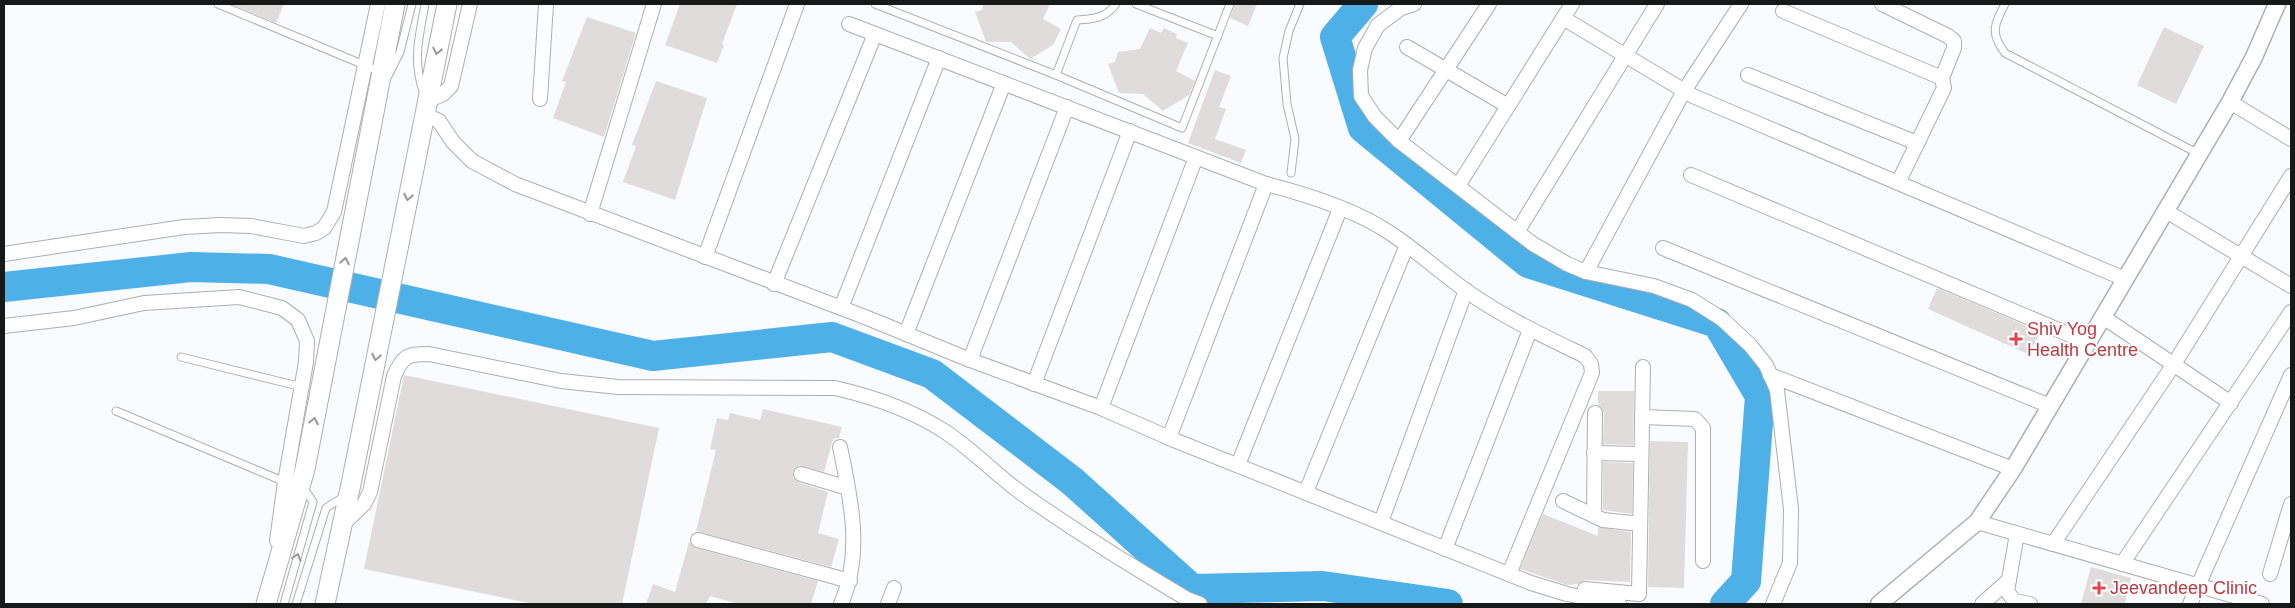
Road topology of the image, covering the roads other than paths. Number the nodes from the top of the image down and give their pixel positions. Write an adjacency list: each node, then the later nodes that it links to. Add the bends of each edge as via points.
1 (218, 4): 35 (lane)
2 (378, 4): 35 (street)
3 (395, 4): 35 (main road)
4 (412, 4): 35 (lane, via 393,67)
5 (425, 4): 43 (lane, via 416,58)
6 (447, 4): 43 (main road, one-way to 43)
7 (470, 4): 43 (street, via 451,86)
8 (546, 4): 39 (street)
9 (654, 4): 58 (street)
10 (797, 4): 64 (street)
11 (875, 4): 33 (lane)
12 (1116, 4): 33 (lane, via 1110,13 1095,19 1077,20)
13 (1136, 4): 28 (lane)
14 (1230, 4): 28 (lane)
15 (1300, 4): 50 (lane, via 1283,58 1287,104 1295,139)
16 (1414, 4): 46 (street, via 1401,8 1378,25 1365,48 1360,70 1361,96 1375,117)
17 (1489, 4): 32 (street)
18 (1572, 4): 25 (street)
19 (1657, 4): 30 (street)
20 (1741, 4): 38 (street)
21 (1882, 4): 36 (street, via 1954,41)
22 (2005, 4): 48 (lane, via 1994,25 1995,40 2005,53)
23 (2278, 4): 40 (street)
24 (1783, 11): 36 (street)
25 (1563, 18): 30 (street); 41 (street)
26 (849, 24): 27 (street)
27 (876, 34): 31 (street); 67 (street)
28 (1218, 36): 33 (lane, via 1182,128)
29 (1407, 47): 32 (street)
30 (1625, 56): 38 (street); 59 (street)
31 (939, 58): 37 (street); 70 (street)
32 (1446, 70): 41 (street); 46 (street)
33 (1056, 74)
34 (1748, 74): 47 (street)
35 (375, 75): 62 (street, via 334,212 324,228 316,233 304,236 251,226 184,227); 98 (main road, one-way to 35, via 367,146)
36 (1942, 78): 47 (street, via 1944,88)
37 (1004, 83): 42 (street); 75 (street)
38 (1684, 91): 54 (street); 65 (street)
39 (540, 99)
40 (2230, 102): 45 (street); 48 (street)
41 (1508, 106): 55 (street)
42 (1067, 107): 44 (street); 78 (street)
43 (426, 108): 58 (street, via 472,161 515,184); 100 (main road, one-way to 100)
44 (1130, 131): 49 (street); 83 (street)
45 (2291, 139)
46 (1399, 141): 55 (street)
47 (1917, 143): 54 (street)
48 (2199, 154): 57 (street)
49 (1196, 157): 53 (street); 87 (street)
50 (1291, 173)
51 (1691, 175): 76 (street)
52 (2291, 176): 63 (street)
53 (1266, 184): 56 (street, via 1301,193); 91 (street)
54 (1898, 184): 66 (street)
55 (1458, 186): 59 (street)
56 (1340, 209): 60 (street, via 1374,224); 95 (street)
57 (2166, 211): 63 (street); 66 (street)
58 (590, 214): 64 (street)
59 (1517, 232): 65 (street, via 1567,264)
60 (1407, 245): 69 (street); 101 (street)
61 (1663, 248): 86 (street)
62 (4, 254)
63 (2242, 256): 68 (street); 79 (street)
64 (705, 257): 67 (street)
65 (1586, 272): 81 (street, via 1654,286 1692,300 1722,319 1750,346)
66 (2125, 279): 72 (street)
67 (774, 284): 70 (street)
68 (2291, 286)
69 (1466, 290): 74 (street); 105 (street)
70 (841, 308): 75 (street)
71 (2291, 312): 85 (street)
72 (2103, 317): 76 (street); 79 (street)
73 (4, 326): 84 (street, via 74,318 144,303 239,298 282,308 298,320 307,341)
74 (1530, 330): 112 (street); 115 (street, via 1585,356 1591,364 1592,373)
75 (906, 334): 78 (street)
76 (2088, 342): 86 (street)
77 (181, 357): 84 (lane)
78 (970, 360): 83 (street)
79 (2174, 364): 85 (street); 111 (street)
80 (1643, 367): 90 (street)
81 (1770, 375): 96 (street); 130 (street, via 1777,390 1792,534 1790,563)
82 (2291, 375): 119 (street)
83 (1034, 384): 87 (street)
84 (302, 387): 98 (street)
85 (2231, 403): 114 (street)
86 (2050, 406): 96 (street)
87 (1101, 408): 91 (street)
88 (116, 411): 98 (lane)
89 (1595, 413): 93 (street)
90 (1642, 417): 94 (street); 113 (street, via 1694,419 1703,428)
91 (1169, 438): 95 (street)
92 (840, 447): 99 (street)
93 (1594, 453): 94 (street); 104 (street)
94 (1641, 454): 107 (street)
95 (1238, 465): 101 (street)
96 (2013, 469): 106 (street)
97 (801, 474): 99 (street)
98 (297, 478): 122 (main road); 123 (lane, one-way to 98, via 313,502)
99 (848, 488): 118 (street, via 855,543)
100 (350, 489): 108 (main road); 124 (lane, via 326,508)
101 (1306, 492): 105 (street)
102 (1563, 501): 104 (street)
103 (2291, 504): 116 (street)
104 (1594, 516): 107 (street)
105 (1381, 522): 112 (street)
106 (1977, 522): 109 (street); 131 (street)
107 (1640, 524): 121 (street, via 1639,594 1568,587)
108 (342, 525): 125 (main road); 128 (street, via 364,504 370,492 394,376 400,362 410,354 429,354 561,381 618,387 835,388 869,395 903,408 944,431 1022,494 1109,553)
109 (2018, 534): 111 (street); 117 (street)
110 (698, 540): 118 (street)
111 (2053, 544): 114 (street)
112 (1445, 549): 115 (street)
113 (1704, 561)
114 (2122, 564): 119 (street)
115 (1509, 574): 121 (street)
116 (2270, 574)
117 (2009, 580): 132 (street); 133 (street, via 2009,596 2014,601)
118 (850, 581): 126 (street)
119 (2197, 586): 134 (street); 135 (street)
120 (894, 588): 127 (street)
121 (1563, 592): 129 (street)
122 (266, 604)
123 (284, 604)
124 (296, 604)
125 (325, 604)
126 (841, 604)
127 (888, 604)
128 (1200, 604)
129 (1619, 604)
130 (1773, 604)
131 (1879, 604)
132 (1982, 604)
133 (2030, 604)
134 (2190, 604)
135 (2261, 604)

